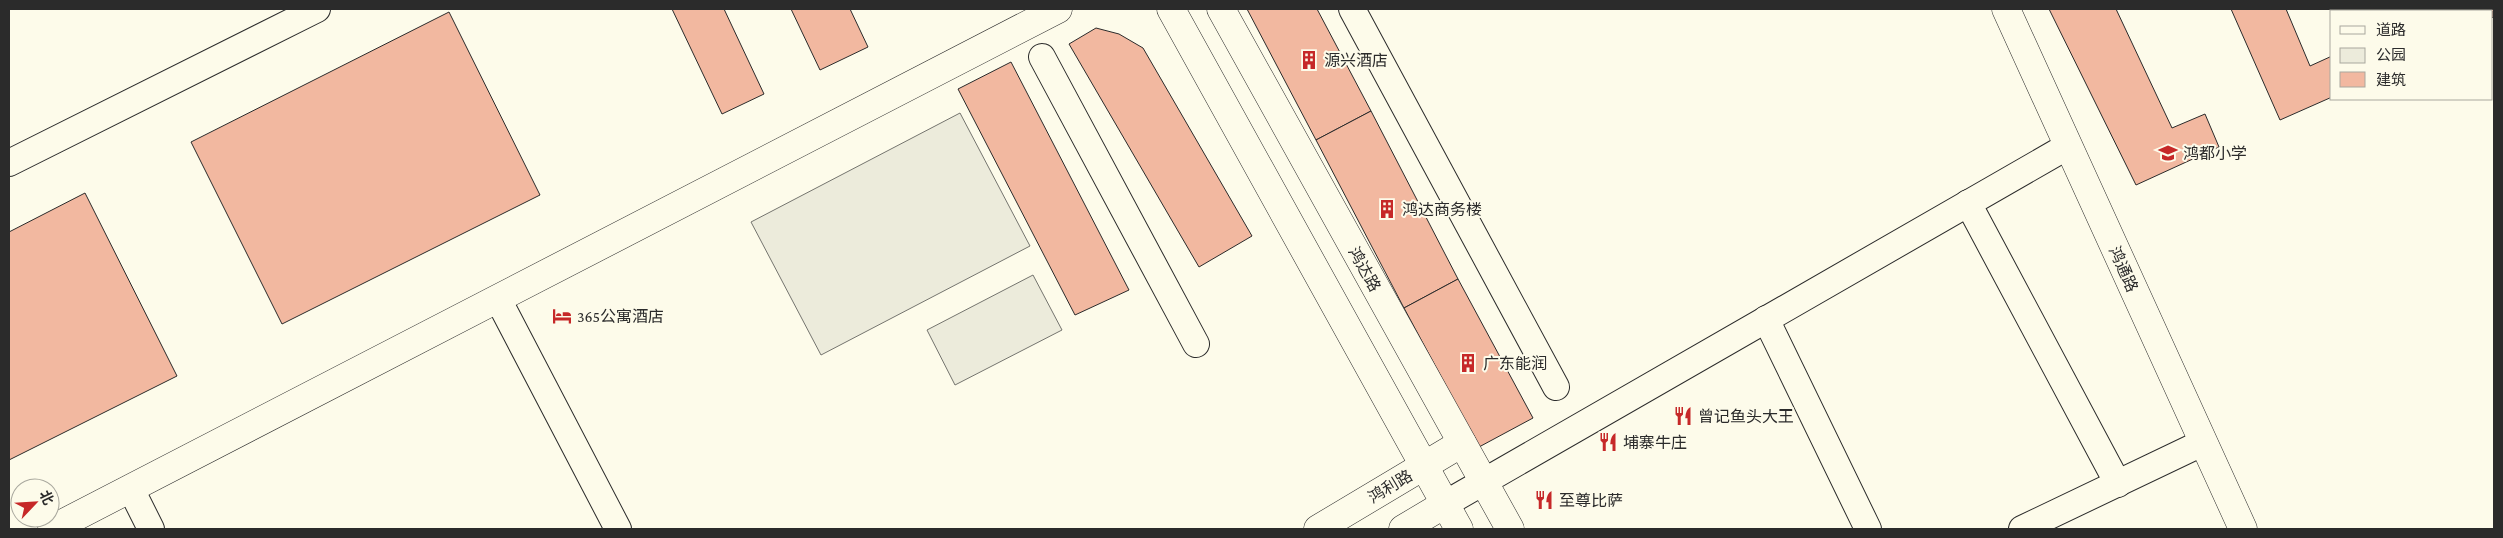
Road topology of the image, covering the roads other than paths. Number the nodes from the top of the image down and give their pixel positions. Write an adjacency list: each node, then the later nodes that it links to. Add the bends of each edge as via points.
1 (317, 9): 9 (street)
2 (1058, 9): 11 (street)
3 (1171, 9): 17 (street)
4 (1221, 9): 16 (street, 鸿达路)
5 (1352, 9): 14 (street)
6 (2006, 9): 8 (street, 鸿通路)
7 (1042, 57): 13 (street)
8 (2068, 146): 10 (street); 15 (street, 鸿通路)
9 (9, 163)
10 (1968, 203): 12 (street); 19 (street)
11 (498, 299): 20 (street); 24 (street)
12 (1766, 319): 18 (street); 29 (street)
13 (1196, 344)
14 (1556, 387)
15 (2202, 443): 19 (street); 31 (street, 鸿通路)
16 (1462, 444): 17 (street, 鸿利路); 18 (street, 鸿达路)
17 (1424, 466): 21 (street); 25 (street, 鸿利路)
18 (1483, 482): 21 (street); 28 (street, 鸿达路)
19 (2118, 484): 30 (street)
20 (131, 489): 22 (street); 23 (street)
21 (1445, 504): 26 (street); 27 (street)
22 (52, 529)
23 (151, 529)
24 (618, 529)
25 (1318, 529)
26 (1404, 529)
27 (1459, 529)
28 (1510, 529)
29 (1868, 529)
30 (2022, 529)
31 (2243, 529)

